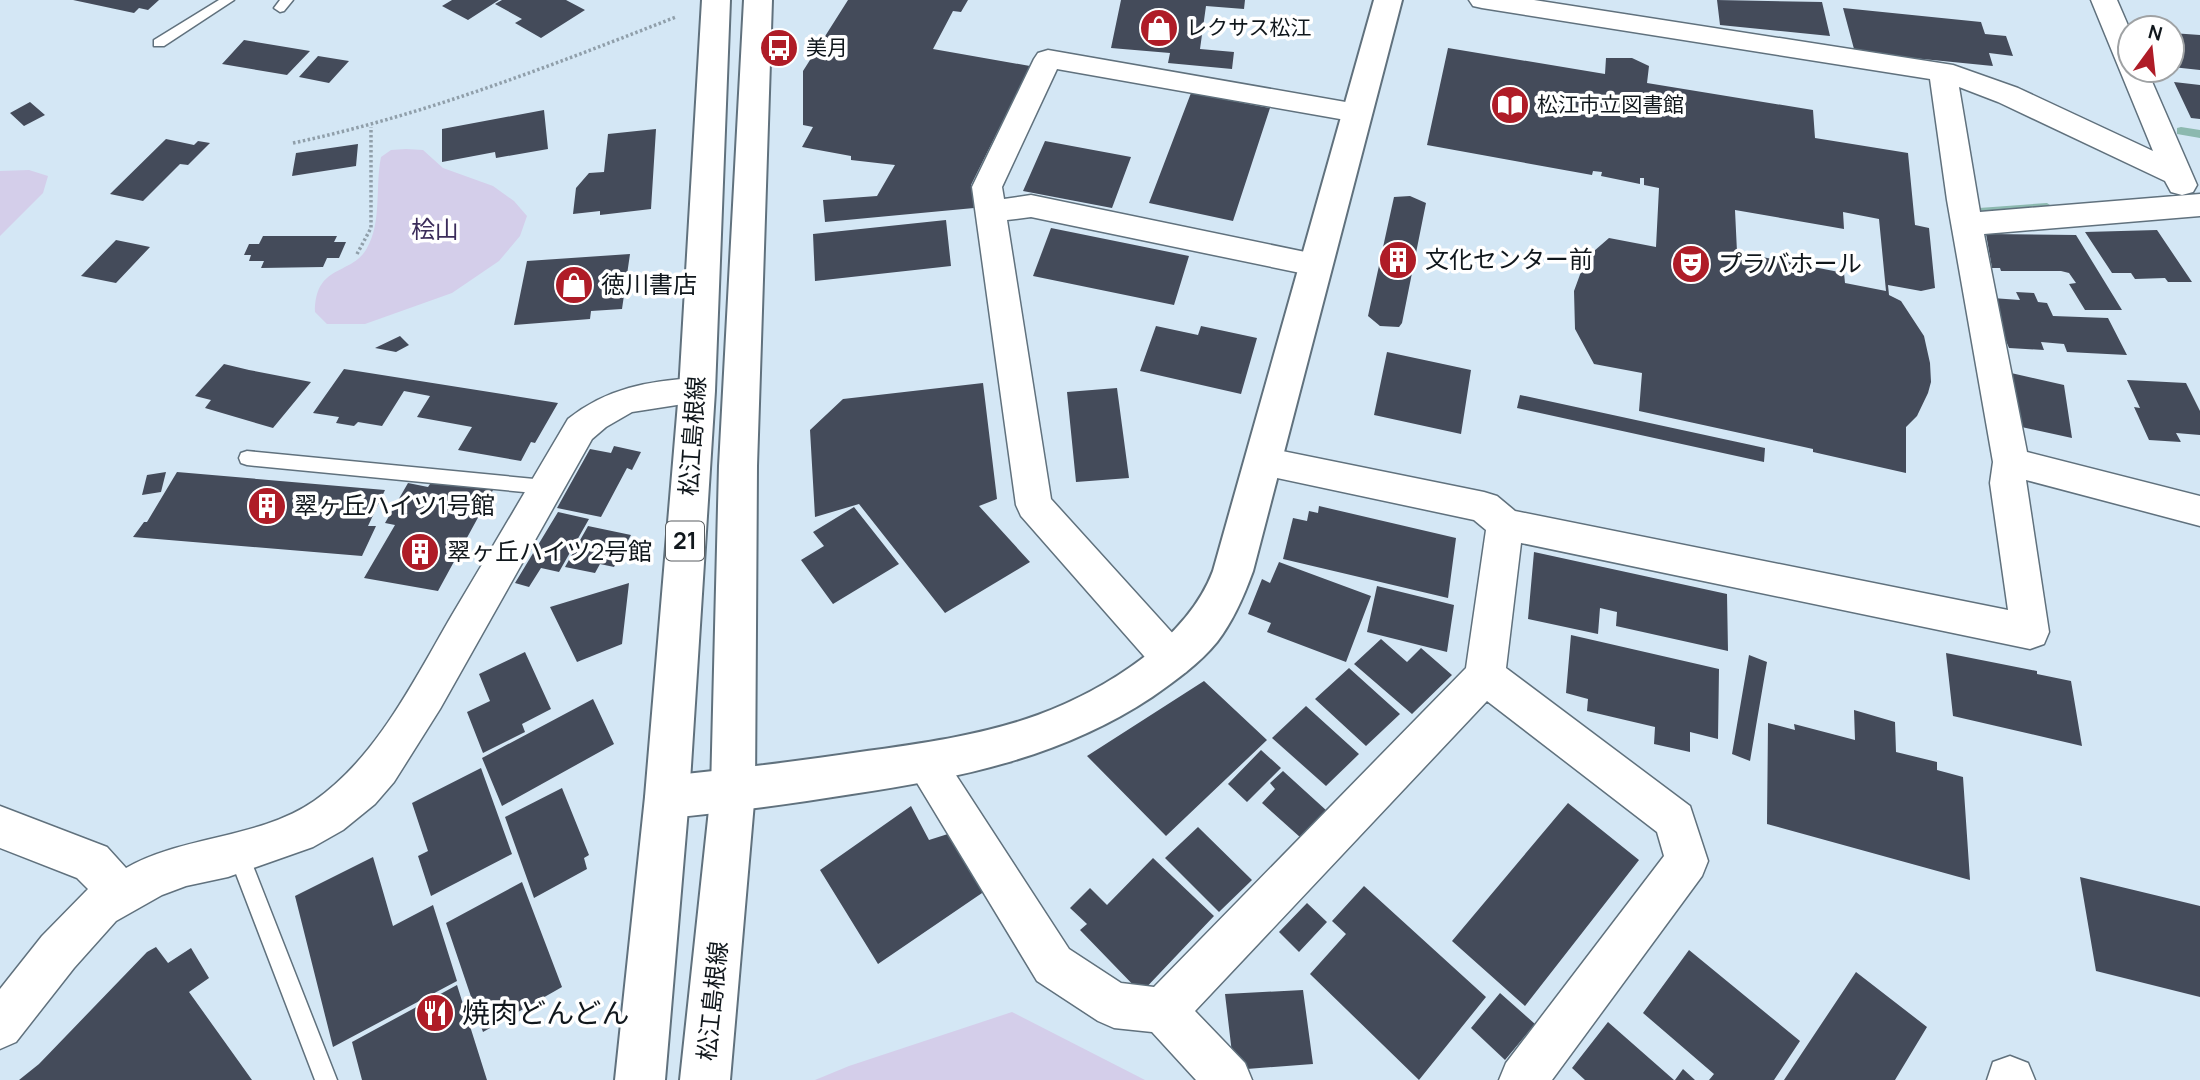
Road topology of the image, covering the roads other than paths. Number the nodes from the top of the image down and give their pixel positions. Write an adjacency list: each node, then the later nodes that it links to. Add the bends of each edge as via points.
1 (228, 0): 8 (lane)
2 (716, 0): 17 (main road, 松江島根線 / 21)
3 (758, 0): 27 (main road, 松江島根線 / 21, via 738,466)
4 (1388, 0): 11 (main road)
5 (1482, 0): 9 (street)
6 (2104, 0): 7 (street)
7 (2116, 29)
8 (159, 43)
9 (1943, 73): 12 (street, via 1981,83); 15 (street)
10 (2139, 84): 12 (street)
11 (1357, 113): 13 (street, via 1048,59 987,187); 16 (main road)
12 (2177, 174): 14 (street)
13 (990, 211): 16 (street, via 1031,206); 24 (street, via 1034,505)
14 (2197, 211): 15 (street)
15 (1968, 224): 20 (street)
16 (1315, 265): 19 (main road)
17 (696, 391): 21 (street, via 636,396 607,407 580,429); 28 (main road, 松江島根線 / 21)
18 (247, 458): 21 (lane)
19 (1263, 461): 23 (street, via 1485,506); 24 (main road, via 1225,596 1195,641)
20 (2011, 462): 22 (street); 23 (street, via 2008,483 2030,632)
21 (544, 487): 30 (street, via 426,696 379,768 328,816)
22 (2200, 511)
23 (1505, 524): 25 (street)
24 (1172, 660): 26 (main road, via 1062,727 972,756)
25 (1485, 676): 32 (street); 38 (street, via 1675,820 1687,861)
26 (925, 763): 27 (main road); 32 (street, via 1053,965 1114,1005)
27 (733, 791): 28 (main road); 36 (main road, 松江島根線 / 21)
28 (667, 797): 34 (main road, 松江島根線 / 21)
29 (0, 827): 31 (street, via 92,862)
30 (238, 853): 31 (street, via 150,878); 35 (lane)
31 (120, 894): 33 (street, via 82,924)
32 (1163, 1012): 37 (street)
33 (0, 1026)
34 (631, 1076)
35 (326, 1080)
36 (705, 1080)
37 (1227, 1080)
38 (1523, 1080)

